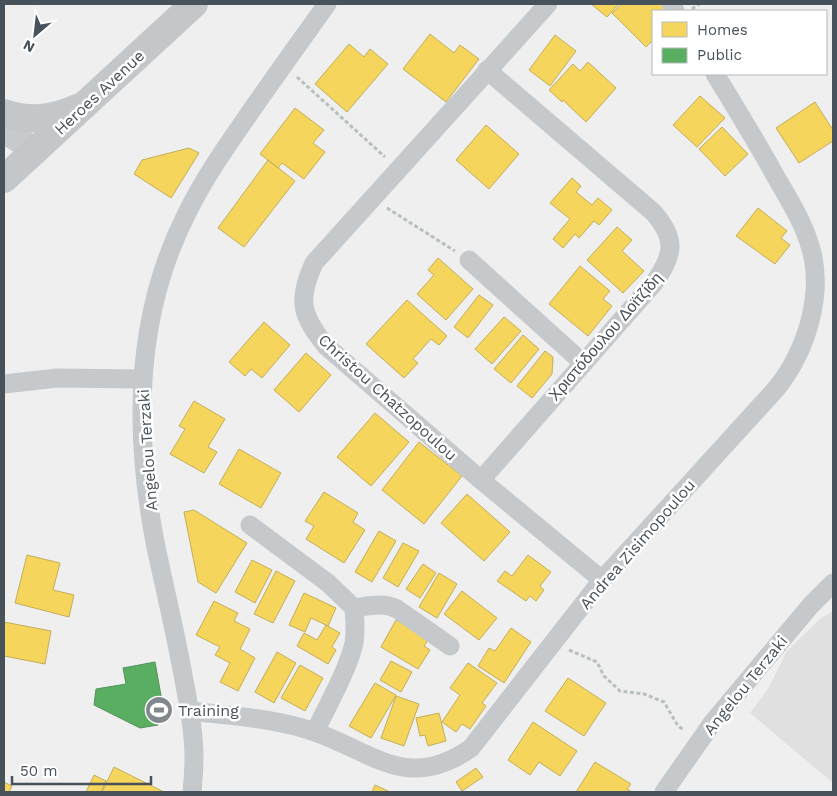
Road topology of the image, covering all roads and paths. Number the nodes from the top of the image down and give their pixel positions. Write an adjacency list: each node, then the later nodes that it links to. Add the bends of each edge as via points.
1 (194, 4): 7 (main road, Heroes Avenue)
2 (327, 4): 4 (street, Angelou Terzaki)
3 (548, 4): 5 (street, Christou Chatzopoulou)
4 (283, 65): 11 (path); 16 (street, Angelou Terzaki, via 206,178 185,215 159,284)
5 (487, 70): 11 (street, Christou Chatzopoulou); 15 (street, Χριστόδουλου Δοϊτζίδη, via 653,212 668,234 671,246 662,271)
6 (716, 75): 20 (street, Andrea Zisimopoulou, via 802,224 815,266 810,316 804,338 786,376)
7 (84, 106): 8 (main road, via 42,119); 10 (main road, Heroes Avenue)
8 (4, 113)
9 (4, 130): 10 (main road)
10 (36, 151): 12 (main road, Heroes Avenue)
11 (398, 170): 13 (street, Christou Chatzopoulou)
12 (4, 180)
13 (372, 198): 14 (path); 18 (street, Christou Chatzopoulou, via 314,263 304,290 305,313 326,346)
14 (469, 260): 15 (street)
15 (583, 363): 18 (street, Χριστόδουλου Δοϊτζίδη)
16 (142, 379): 17 (street, via 57,378); 25 (street, Angelou Terzaki, via 146,487)
17 (4, 384)
18 (481, 480): 20 (street, Christou Chatzopoulou)
19 (250, 525): 22 (street, via 328,583)
20 (602, 580): 23 (street, Andrea Zisimopoulou)
21 (833, 583): 27 (street, Angelou Terzaki, via 811,605)
22 (354, 608): 24 (street, via 390,605); 26 (street, via 355,635 349,660)
23 (553, 642): 26 (street, Andrea Zisimopoulou, via 471,748 440,765 408,769 386,763); 27 (path, via 597,662 604,676 620,691 644,694 664,702 678,726)
24 (450, 646)
25 (190, 711): 26 (street, Andrea Zisimopoulou, via 258,719); 28 (street, Angelou Terzaki, via 194,757)
26 (315, 732)
27 (700, 740): 29 (street, Angelou Terzaki)
28 (192, 792)
29 (664, 792)

